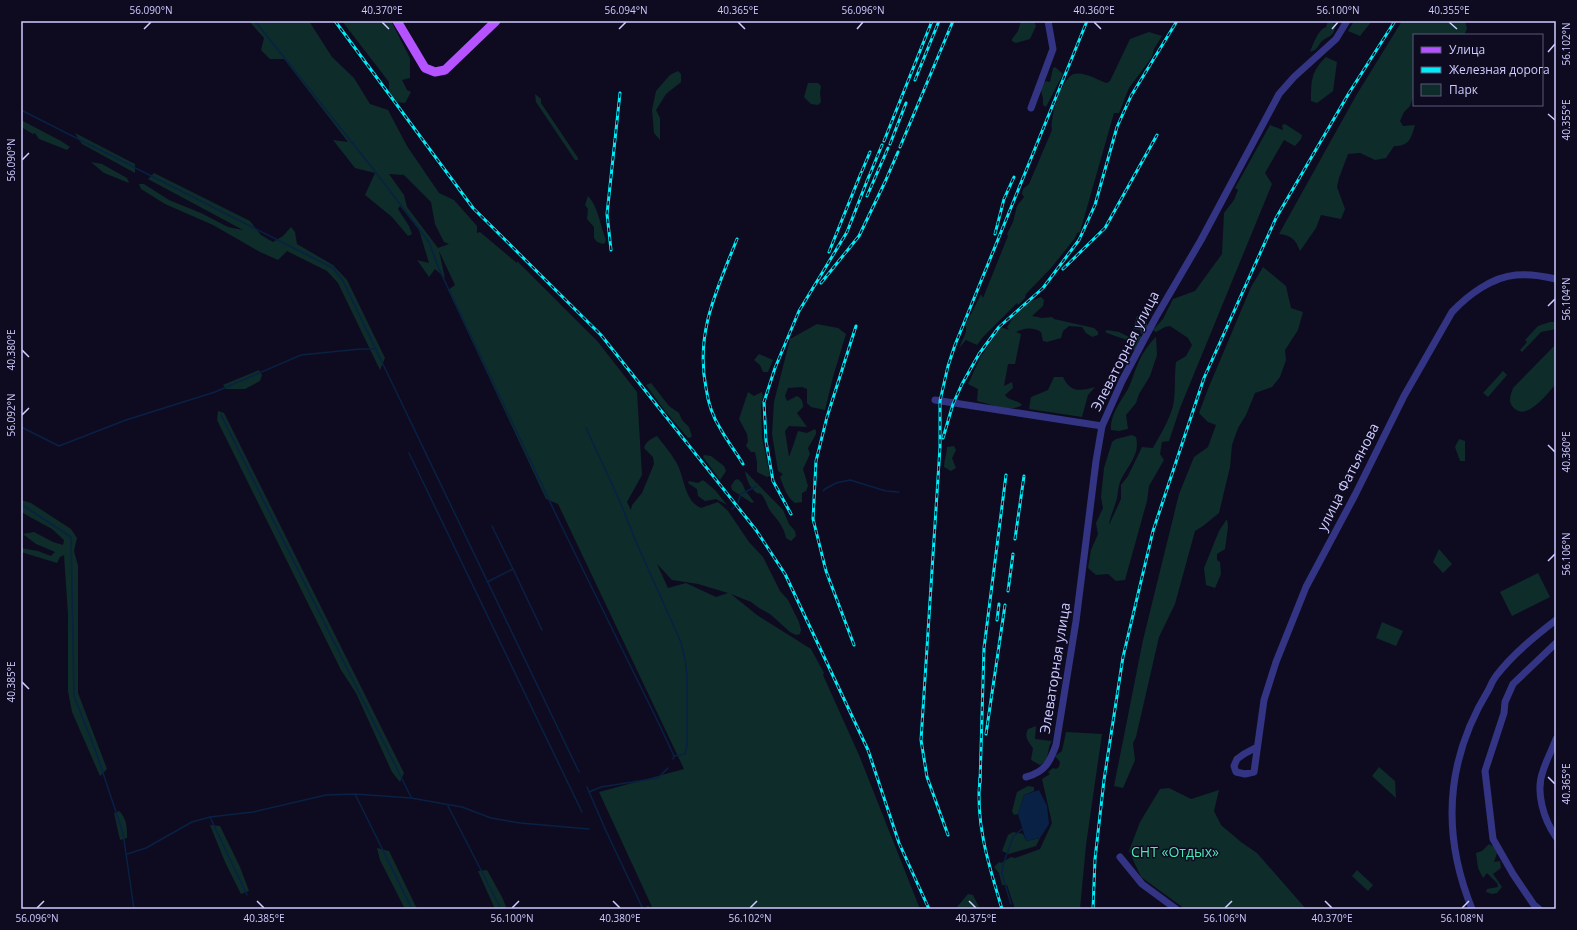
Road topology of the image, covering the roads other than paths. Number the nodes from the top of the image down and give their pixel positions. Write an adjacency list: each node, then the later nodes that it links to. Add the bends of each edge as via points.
1 (396, 21): 2 (main road, via 425,68 435,72 445,70)
2 (496, 21)
3 (1048, 21): 5 (street, via 1053,49)
4 (1347, 21): 8 (street, Элеваторная улица, via 1336,39 1279,94 1201,240 1156,316)
5 (1031, 108)
6 (1556, 279): 12 (street, улица Фатьянова, via 1515,275 1496,280 1474,293 1452,312 1404,396 1306,587 1264,700)
7 (935, 400): 8 (street)
8 (1102, 426): 13 (street, Элеваторная улица, via 1076,621 1056,745 1044,769)
9 (1556, 620): 17 (street, via 1524,645 1496,676 1482,699 1462,745 1453,795 1453,838 1459,875)
10 (1556, 643): 18 (street, via 1514,684 1505,702 1504,713 1485,771 1493,839 1513,874)
11 (1556, 739): 14 (street, via 1542,773 1540,790 1543,811)
12 (1257, 747): 12 (street, улица Фатьянова, via 1237,759 1234,766 1236,772 1254,772)
13 (1026, 777)
14 (1556, 837)
15 (1120, 857): 16 (street, via 1142,884)
16 (1176, 909)
17 (1472, 909)
18 (1539, 909)

